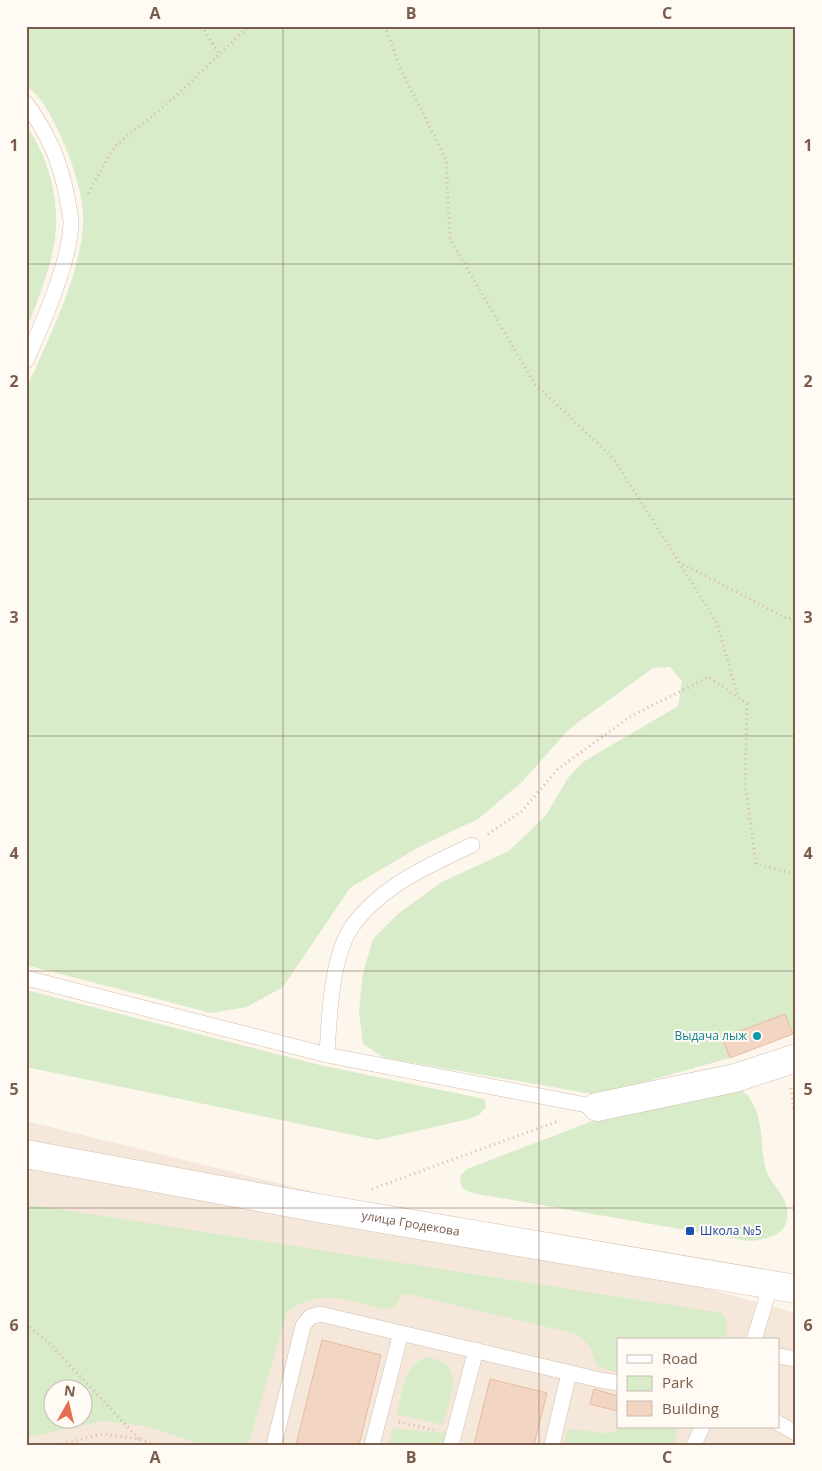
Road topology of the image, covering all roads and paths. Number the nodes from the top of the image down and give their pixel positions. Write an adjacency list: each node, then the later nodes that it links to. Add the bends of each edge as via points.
1 (202, 26): 4 (path)
2 (249, 26): 4 (path)
3 (385, 26): 8 (path, via 400,68 446,159 450,239 534,383 614,459)
4 (219, 54): 6 (path, via 114,147)
5 (26, 103): 6 (lane, via 46,132 62,170)
6 (71, 222): 7 (lane, via 68,245 44,320)
7 (26, 361)
8 (679, 562): 9 (path, via 788,619); 10 (path, via 717,623)
9 (796, 616)
10 (739, 698): 11 (path, via 708,677 631,716 558,769 522,811); 12 (path, via 747,704 745,783 756,864)
11 (472, 844): 14 (lane, via 430,864 378,897 350,929 337,963 329,1006)
12 (796, 874)
13 (26, 978): 14 (lane)
14 (327, 1055): 16 (lane)
15 (792, 1060): 16 (main road, via 735,1078); 17 (path)
16 (597, 1108): 19 (path)
17 (796, 1128)
18 (26, 1154): 20 (main road, улица Гродекова, via 318,1208)
19 (364, 1191)
20 (784, 1286): 23 (lane)
21 (26, 1324): 33 (path, via 50,1344)
22 (401, 1333): 24 (lane); 29 (lane); 37 (lane, via 320,1314 310,1317 303,1326)
23 (755, 1338)
24 (476, 1350): 27 (lane); 34 (lane)
25 (780, 1356): 26 (lane)
26 (796, 1359)
27 (569, 1373): 28 (lane); 39 (lane)
28 (617, 1383)
29 (379, 1417): 34 (path); 38 (lane)
30 (780, 1424): 32 (lane)
31 (702, 1428): 40 (lane)
32 (796, 1433)
33 (139, 1439): 35 (path, via 102,1434); 36 (path)
34 (452, 1440)
35 (57, 1445)
36 (157, 1445)
37 (274, 1445)
38 (372, 1445)
39 (552, 1445)
40 (694, 1445)

